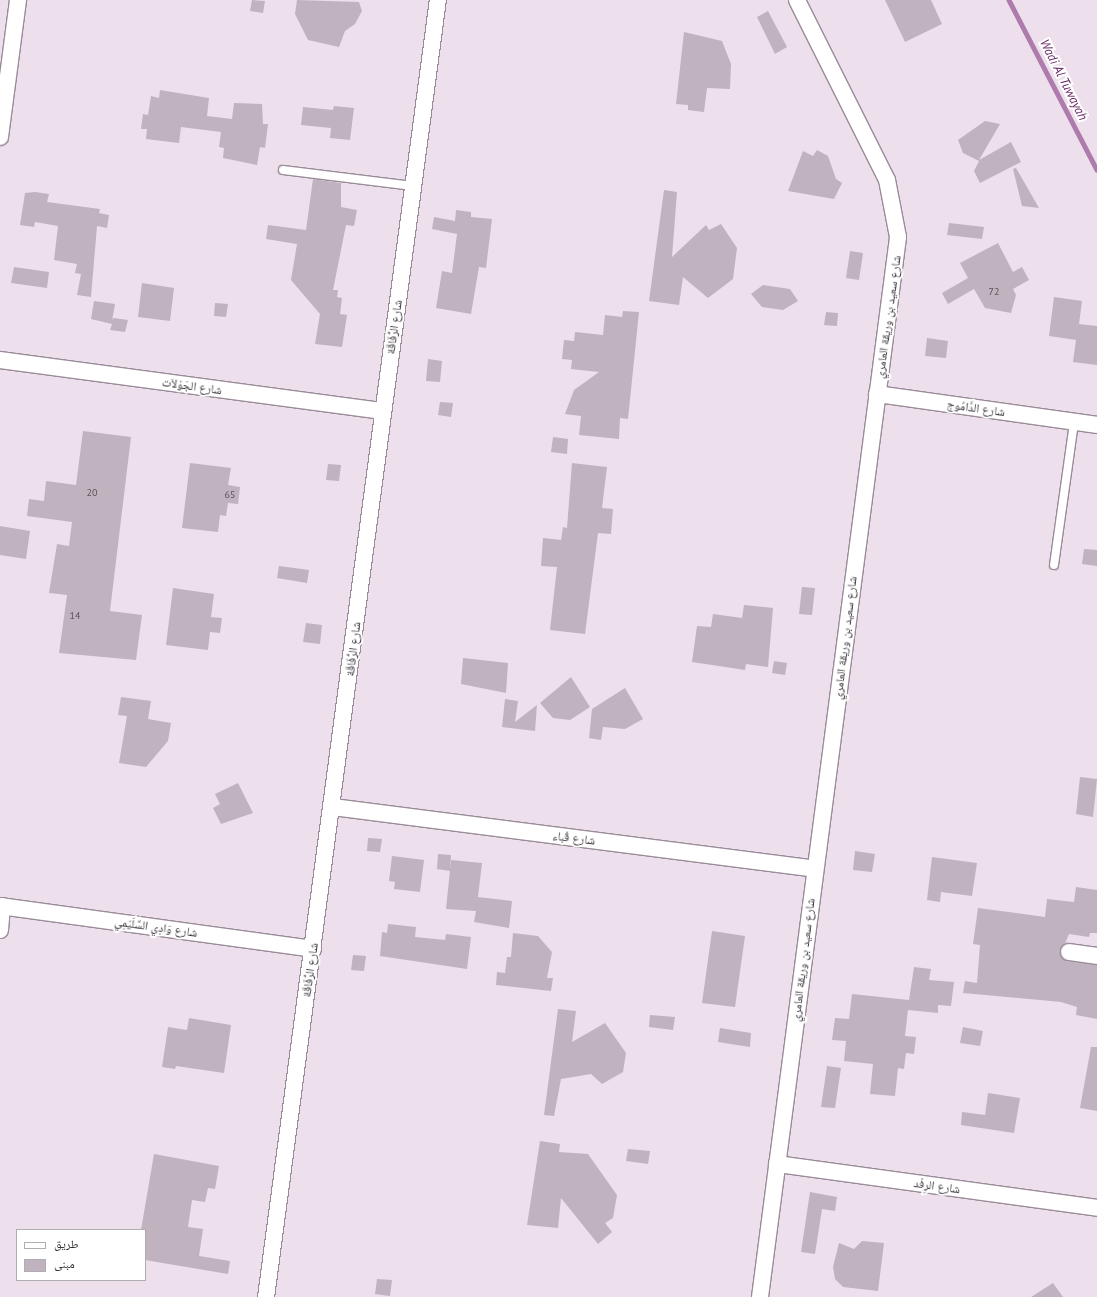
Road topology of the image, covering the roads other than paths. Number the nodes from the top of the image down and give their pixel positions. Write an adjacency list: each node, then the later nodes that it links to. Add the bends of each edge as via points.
1 (18, 0): 4 (street)
2 (438, 0): 7 (street, شارع الرُّفَاقَة)
3 (797, 0): 9 (street, شارع سعيد بن وريقة العامري, via 887,180 895,208 896,266)
4 (6, 40): 5 (street)
5 (0, 137)
6 (282, 170): 7 (lane)
7 (413, 186): 10 (street, شارع الرُّفَاقَة)
8 (0, 360): 10 (street, شارع الجَوْلاَت)
9 (877, 394): 11 (street, شارع الدَّامُوج); 15 (street, شارع سعيد بن وريقة العامري)
10 (383, 411): 14 (street, شارع الرُّفَاقَة)
11 (1074, 422): 12 (street, شارع الدَّامُوج); 13 (lane)
12 (1097, 425)
13 (1054, 565)
14 (333, 807): 15 (street, شارع قُباء); 18 (street, شارع الرُّفَاقَة)
15 (815, 869): 21 (street, شارع سعيد بن وريقة العامري)
16 (1, 906): 17 (street); 18 (street, شارع وَادِي السِّلَيْمِي)
17 (0, 930)
18 (313, 949): 23 (street, شارع الرُّفَاقَة)
19 (1069, 952): 20 (street)
20 (1097, 956)
21 (778, 1164): 22 (street, شارع الرِفْد); 24 (street, شارع سعيد بن وريقة العامري)
22 (1097, 1208)
23 (266, 1297)
24 (760, 1297)

